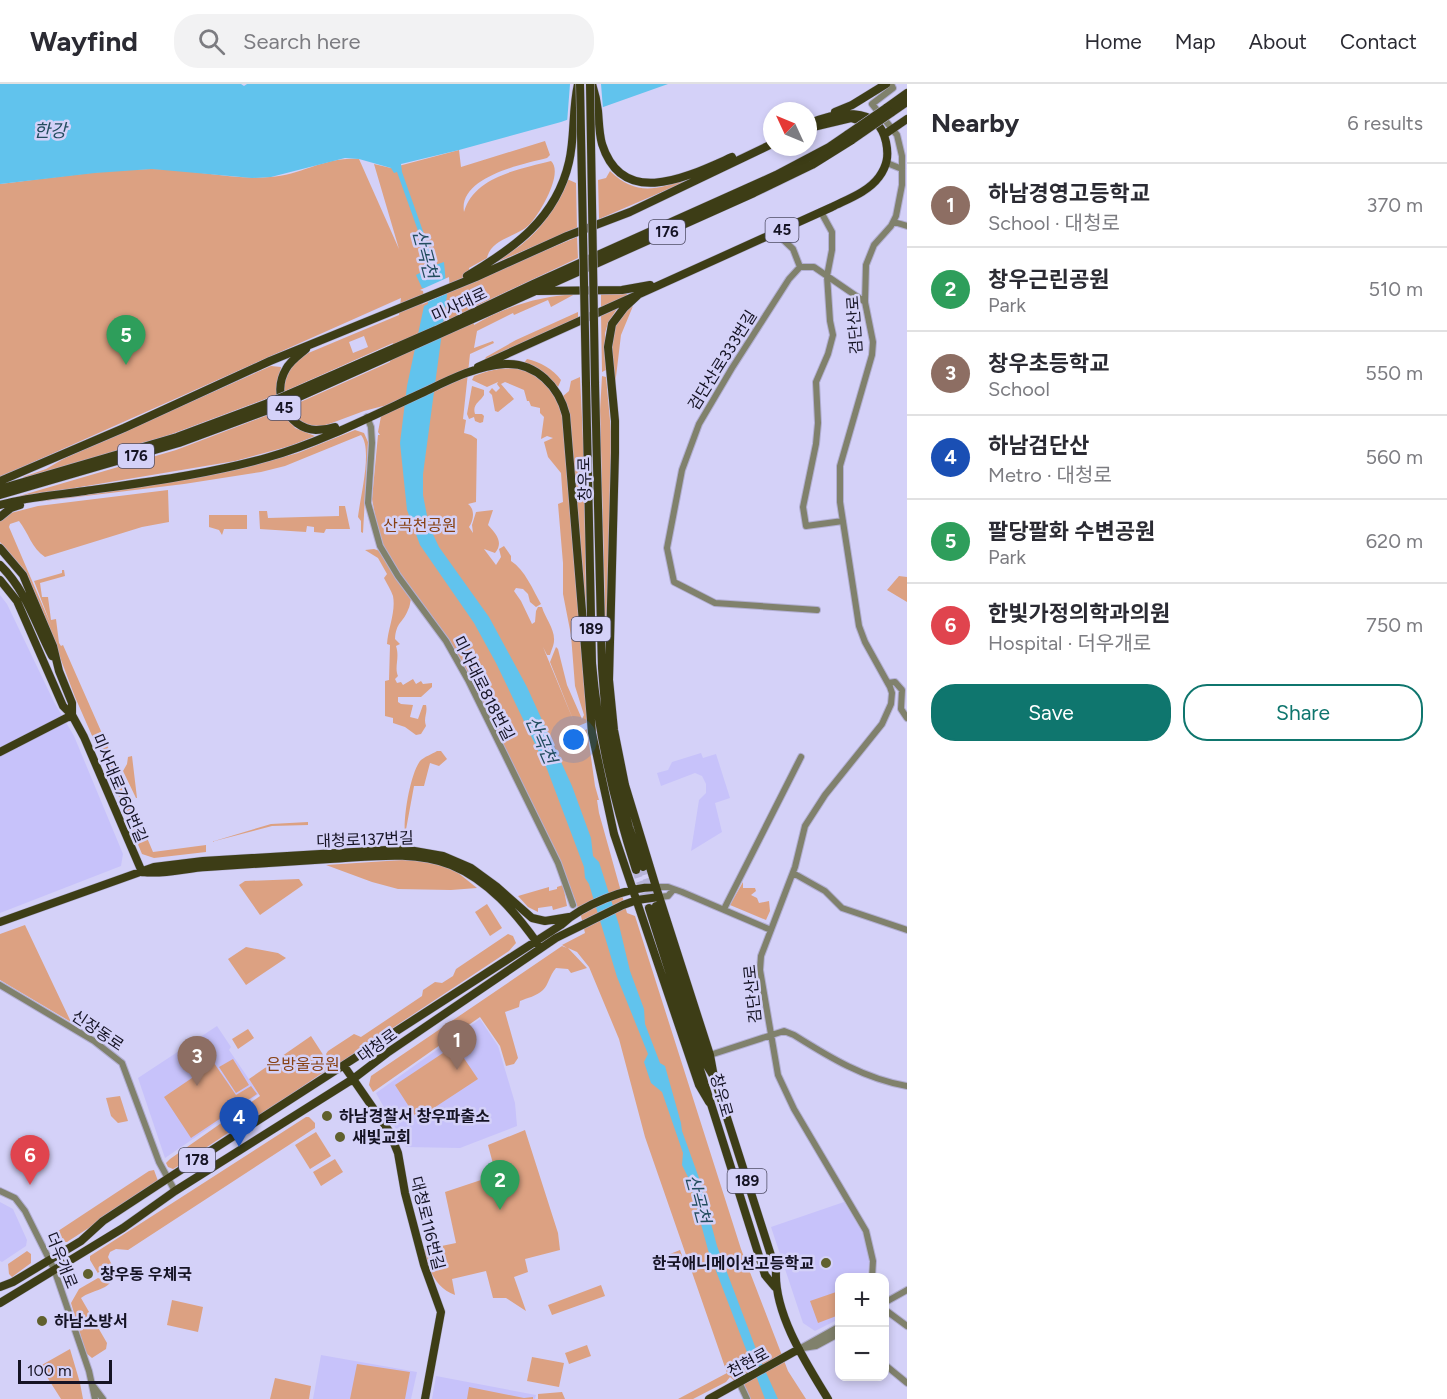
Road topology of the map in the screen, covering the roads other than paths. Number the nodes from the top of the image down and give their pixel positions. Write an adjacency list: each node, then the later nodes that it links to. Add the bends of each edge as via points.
1 (579, 84): 2 (main road, 창우로 / 189, bridge, via 592,663 612,793 640,869 615,774 602,668); 26 (main road, 45, via 570,160 555,198 522,240)
2 (591, 84): 16 (main road, via 607,156 614,167 634,180 648,184 676,180)
3 (889, 85): 8 (main road); 13 (street, 검단산로, via 893,88 872,104)
4 (907, 93): 6 (main road, 미사대로 / 176)
5 (907, 102): 6 (main road, 미사대로 / 176)
6 (889, 110): 15 (main road, 미사대로 / 176, bridge)
7 (846, 113): 8 (main road); 11 (main road); 14 (main road, via 869,118)
8 (827, 116): 10 (main road)
9 (907, 118): 13 (main road)
10 (817, 122)
11 (817, 123)
12 (817, 125): 20 (main road, via 851,118 871,126 880,136 884,154 880,169)
13 (893, 129): 14 (main road); 19 (street, 검단산로)
14 (885, 134): 18 (main road)
15 (850, 137): 29 (main road, 미사대로 / 176, via 812,165); 32 (main road, 미사대로 / 176)
16 (763, 146)
17 (763, 146): 26 (main road, via 630,212)
18 (887, 163): 19 (street); 20 (main road, 45, via 878,179)
19 (902, 169): 22 (street, 검단산로)
20 (850, 198): 21 (main road, 45)
21 (821, 212): 24 (main road, 45); 27 (street, via 832,232)
22 (894, 222): 23 (street); 31 (street, 검단산로, via 868,257)
23 (907, 226)
24 (776, 233): 25 (street, via 793,249); 28 (main road, 45)
25 (800, 267): 27 (street, via 813,267); 48 (street, 검단산로333번길, via 705,410 682,470 667,548 674,582 715,603)
26 (474, 275): 33 (main road, 45)
27 (827, 276): 31 (street); 44 (street, 검단산로, via 833,335 816,382 816,444 803,507 806,526)
28 (667, 282): 29 (main road, via 622,290); 30 (main road, 45)
29 (535, 291): 32 (main road, 미사대로 / 176)
30 (639, 294): 34 (main road, 45); 58 (main road, via 612,324 608,347 615,421 609,680 625,785)
31 (865, 302): 44 (street, 검단산로, via 873,348 840,466)
32 (477, 313): 35 (main road, 미사대로 / 176, bridge)
33 (312, 344): 37 (main road, 45, via 285,370 280,391 282,404 297,424 314,430); 38 (main road)
34 (471, 371): 36 (main road, 45); 59 (main road, via 504,364 522,366 552,385 564,405 592,733 614,834)
35 (269, 406): 39 (main road, 미사대로 / 176); 40 (main road, 미사대로 / 176, via 179,443)
36 (367, 417): 37 (main road, 45); 63 (street, 미사대로818번길, via 372,443 368,503 380,546 446,641 468,680 558,863)
37 (351, 424): 41 (main road, via 272,456 221,470)
38 (0, 481)
39 (0, 489)
40 (0, 495)
41 (41, 498): 42 (main road); 43 (main road, via 11,508)
42 (0, 505)
43 (0, 517)
44 (843, 521): 50 (street, 검단산로, via 859,626)
45 (0, 548): 49 (main road, via 23,575 53,646)
46 (0, 565): 49 (main road, via 21,590)
47 (0, 580): 52 (main road, via 17,601 63,706)
48 (817, 610)
49 (59, 671): 52 (main road, via 72,703)
50 (888, 683): 51 (street, via 895,682); 57 (street, 검단산로, via 892,698 888,714 809,819)
51 (904, 688): 53 (street, via 901,709)
52 (72, 715): 54 (main road); 56 (main road, 미사대로760번길)
53 (907, 718)
54 (0, 752)
55 (801, 757): 64 (street)
56 (142, 872): 65 (main road, 대청로137번길, via 203,861 418,850 471,868 532,918); 66 (main road, 대청로137번길); 69 (main road, 대청로137번길, via 382,856 424,858 452,866 483,884 520,919)
57 (793, 873): 67 (street, 검단산로); 68 (street, via 825,891 842,908)
58 (656, 887): 59 (main road, 178); 60 (street); 61 (main road)
59 (632, 889): 62 (main road); 65 (main road, 대청로 / 178)
60 (673, 890): 61 (street, via 668,896); 64 (street)
61 (659, 897): 62 (main road, 178); 73 (main road)
62 (637, 900): 70 (main road, 대청로 / 178); 78 (main road, via 699,1085)
63 (573, 905)
64 (724, 909): 67 (street)
65 (569, 918): 69 (main road, 대청로 / 178)
66 (0, 922)
67 (771, 930): 72 (street, 검단산로, via 760,963)
68 (907, 930)
69 (536, 941): 70 (main road, 대청로137번길); 74 (main road, 대청로 / 178)
70 (541, 949): 76 (main road, 대청로 / 178)
71 (0, 985): 79 (street, 신장동로, via 94,1041 122,1063)
72 (770, 1036): 73 (street); 77 (street, via 784,1031 860,1072); 84 (street, 검단산로, via 778,1076 794,1109 866,1231)
73 (710, 1055): 75 (main road)
74 (344, 1066): 76 (main road, 대청로116번길); 79 (main road, 대청로 / 178)
75 (714, 1077): 78 (main road, 창우로 / 189, via 706,1064 652,907); 86 (main road, 창우로 / 189, via 776,1271)
76 (353, 1079): 81 (main road, 대청로 / 178); 101 (main road, 대청로116번길, via 389,1131 398,1154 424,1264 441,1312)
77 (907, 1086)
78 (709, 1102): 86 (main road, 창우로 / 189, via 765,1275)
79 (167, 1179): 81 (street, 신장동로); 82 (main road, 대청로 / 178, via 81,1241)
80 (0, 1191): 82 (street, 더우개로, via 20,1204)
81 (175, 1191): 83 (main road, 대청로 / 178)
82 (49, 1259): 83 (street, 더우개로); 85 (main road, 대청로 / 178)
83 (54, 1269): 89 (main road, 대청로 / 178); 98 (street, 더우개로)
84 (872, 1273)
85 (0, 1287)
86 (775, 1287): 94 (main road, 창우로 / 189)
87 (907, 1290): 88 (street)
88 (889, 1301)
89 (0, 1303)
90 (889, 1312): 91 (street)
91 (907, 1326)
92 (838, 1327): 94 (street)
93 (835, 1336): 94 (street, via 816,1346)
94 (799, 1349): 96 (main road, 천현로); 104 (main road, 창우로 / 189)
95 (889, 1367): 97 (street)
96 (739, 1382): 102 (main road, 천현로); 103 (street)
97 (907, 1383)
98 (93, 1386): 99 (street, 더우개로); 100 (street, 더우개로)
99 (95, 1399)
100 (103, 1399)
101 (425, 1399)
102 (709, 1399)
103 (747, 1399)
104 (828, 1399)

